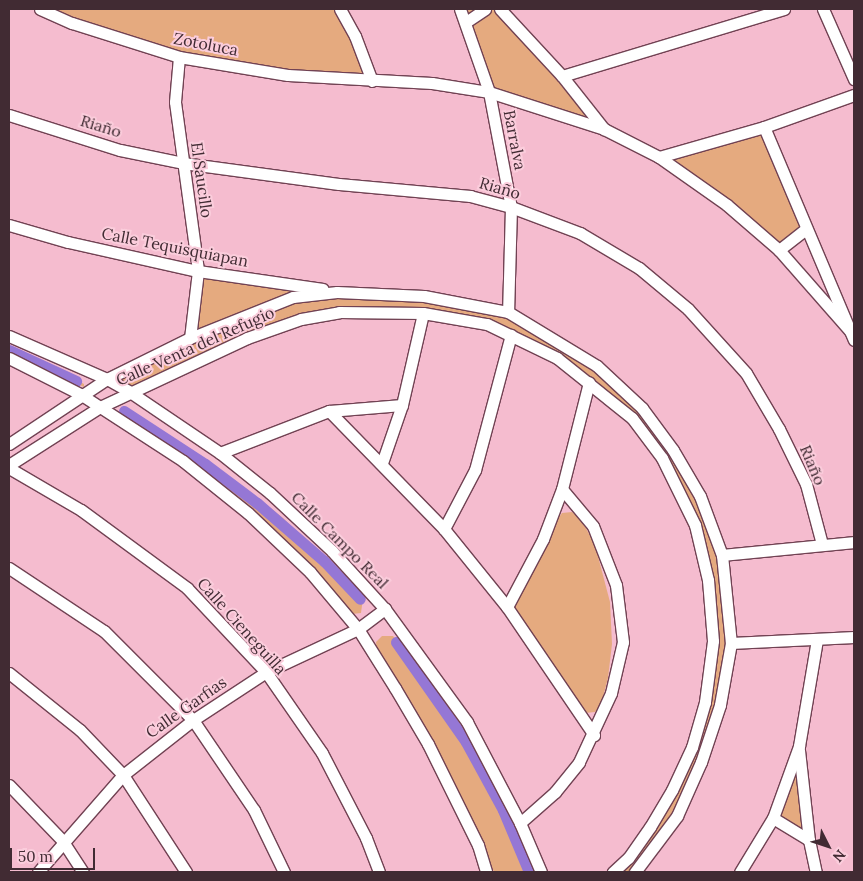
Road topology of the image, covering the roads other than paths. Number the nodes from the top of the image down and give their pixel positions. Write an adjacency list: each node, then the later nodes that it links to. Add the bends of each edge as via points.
1 (40, 9): 9 (street, Zotoluca, via 72,23)
2 (340, 9): 12 (street, via 355,36)
3 (460, 9): 8 (street, Barralva)
4 (485, 9): 8 (street)
5 (500, 9): 10 (street)
6 (784, 9): 10 (street)
7 (823, 9): 11 (street)
8 (466, 22): 13 (street, Barralva)
9 (179, 57): 12 (street, Zotoluca, via 288,75); 19 (street, El Saucillo, via 175,102)
10 (562, 76): 17 (street)
11 (854, 79)
12 (372, 81): 13 (street, Zotoluca, via 432,83)
13 (489, 92): 17 (street, Zotoluca); 20 (street, Barralva)
14 (854, 95): 16 (street)
15 (9, 115): 19 (street, Riaño, via 120,150)
16 (764, 127): 18 (street); 22 (street)
17 (604, 129): 18 (street, Zotoluca)
18 (659, 157): 23 (street, Zotoluca, via 727,205)
19 (183, 163): 20 (street, Riaño, via 339,184 470,196); 24 (street, El Saucillo)
20 (511, 207): 27 (street, Barralva); 48 (street, Riaño, via 580,233 639,268 688,309 746,373 779,429 806,484)
21 (9, 225): 24 (street, Calle Tequisquiapan, via 68,242)
22 (805, 230): 23 (street); 31 (street)
23 (779, 250): 31 (street, Zotoluca)
24 (198, 271): 25 (street, Calle Tequisquiapan); 32 (street, El Saucillo)
25 (337, 292): 26 (street); 27 (street, Calle Venta del Refugio, via 424,296); 32 (street, Calle Venta del Refugio, via 293,297)
26 (339, 312): 28 (street, Calle Venta del Refugio); 36 (street, Calle Venta del Refugio, via 300,319 247,338)
27 (508, 312): 49 (street, Calle Venta del Refugio, via 597,366 642,408 673,450 700,496)
28 (422, 313): 29 (street, Calle Venta del Refugio, via 487,324); 38 (street)
29 (511, 335): 35 (street, Calle Venta del Refugio, via 557,358); 46 (street, via 475,470)
30 (9, 336): 34 (street, Calle Campo Real)
31 (852, 336)
32 (190, 338): 34 (street, Calle Venta del Refugio)
33 (9, 358): 37 (street)
34 (107, 379): 36 (street, Calle Campo Real); 37 (street, Calle Venta del Refugio)
35 (589, 382): 45 (street); 75 (street, Calle Venta del Refugio, via 632,418 662,458 695,525 708,580 713,641 705,702 692,747 650,827 628,858)
36 (130, 392): 39 (street, Calle Venta del Refugio); 42 (street, Calle Campo Real)
37 (80, 394): 39 (street); 41 (street, Calle Venta del Refugio)
38 (402, 405): 40 (street); 43 (street)
39 (100, 407): 44 (street, Calle Venta del Refugio); 53 (street, via 183,461 248,513 310,572)
40 (329, 411): 42 (street); 43 (street)
41 (9, 444)
42 (220, 453): 52 (street, Calle Campo Real, via 270,493 332,551)
43 (382, 463): 46 (street)
44 (9, 466): 57 (street, Calle Cieneguilla, via 81,510 187,588)
45 (562, 490): 51 (street, via 543,538); 60 (street, via 594,526 617,594 622,642 610,694)
46 (444, 529): 51 (street)
47 (854, 542): 48 (street)
48 (822, 544): 49 (street)
49 (722, 555): 56 (street, Calle Venta del Refugio)
50 (9, 568): 59 (street, via 104,631)
51 (507, 607): 60 (street)
52 (385, 609): 53 (street, Calle Garfias); 65 (street, Calle Campo Real, via 466,722)
53 (358, 629): 57 (street, Calle Garfias); 73 (street, via 428,744 478,845)
54 (854, 637): 55 (street)
55 (817, 640): 56 (street); 61 (street)
56 (731, 643): 76 (street, Calle Venta del Refugio, via 720,705 702,762 677,816)
57 (266, 672): 59 (street, Calle Garfias); 72 (street, Calle Cieneguilla, via 322,753 366,838)
58 (9, 673): 62 (street, via 80,730)
59 (193, 720): 62 (street, Calle Garfias); 71 (street, via 254,810)
60 (594, 735): 65 (street, via 579,762 555,792)
61 (799, 746): 64 (street); 67 (street)
62 (123, 775): 66 (street, Calle Garfias); 70 (street)
63 (9, 785): 66 (street)
64 (773, 818): 67 (street); 77 (street)
65 (520, 823): 74 (street, Calle Campo Real)
66 (62, 840): 68 (street, Calle Garfias); 69 (street)
67 (809, 840): 78 (street)
68 (38, 872)
69 (82, 872)
70 (186, 872)
71 (284, 872)
72 (379, 872)
73 (486, 872)
74 (541, 872)
75 (613, 872)
76 (635, 872)
77 (740, 872)
78 (816, 872)

